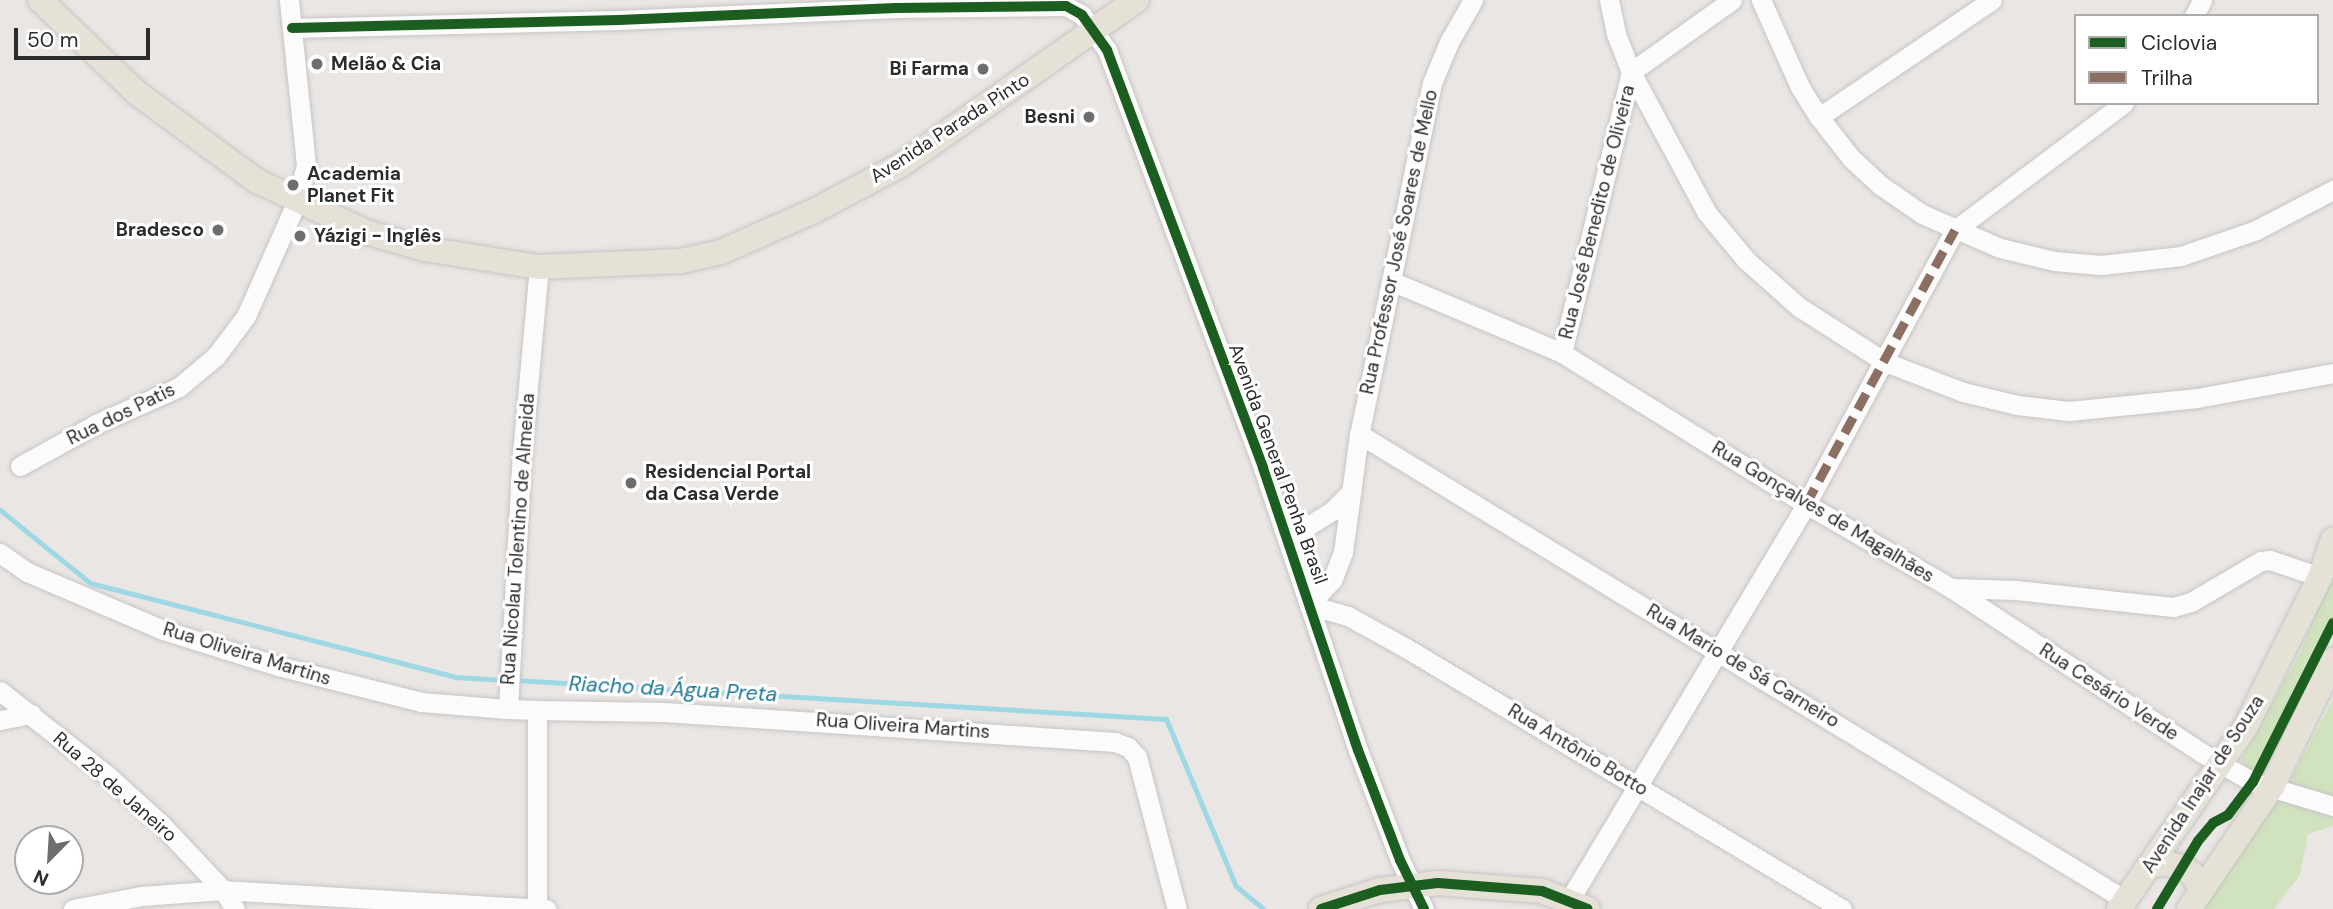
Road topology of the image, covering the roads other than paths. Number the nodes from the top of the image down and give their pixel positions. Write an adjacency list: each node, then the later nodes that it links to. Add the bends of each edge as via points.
1 (40, 0): 16 (main road, Avenida Parada Pinto, via 137,93 226,161)
2 (289, 0): 10 (street, Rua dos Patis)
3 (1137, 0): 11 (main road, Avenida Parada Pinto)
4 (1473, 0): 19 (street, Rua Professor José Soares de Mello, via 1432,83)
5 (1609, 0): 12 (street)
6 (1732, 0): 12 (street)
7 (1761, 0): 14 (street)
8 (1992, 0): 14 (street)
9 (897, 4): 10 (street, Avenida General Penha Brasil, via 619,20); 11 (street, Avenida General Penha Brasil, via 1066,6 1082,15)
10 (292, 28): 16 (street, Rua dos Patis, via 306,165)
11 (1094, 32): 18 (main road, Avenida Parada Pinto, via 901,165 722,252 681,261); 27 (street, Avenida General Penha Brasil, via 1112,63)
12 (1631, 72): 20 (street, Rua José Benedito de Oliveira); 21 (street, via 1707,213 1746,260 1799,307)
13 (2121, 105): 17 (street)
14 (1819, 117): 17 (street, via 1851,158 1881,185)
15 (2333, 190): 17 (street, via 2217,245 2141,261 2101,265 2054,261 2000,248)
16 (297, 201): 18 (main road, Avenida Parada Pinto, via 366,232 425,249); 24 (street, Rua dos Patis, via 246,316 216,356 179,387 96,424)
17 (1955, 230): 21 (street)
18 (538, 267): 36 (street, Rua Nicolau Tolentino de Almeida)
19 (1391, 281): 20 (street, Rua Gonçalves de Magalhães); 23 (street, Rua Professor José Soares de Mello)
20 (1562, 353): 26 (street, Rua Gonçalves de Magalhães)
21 (1885, 362): 22 (street, via 1963,393 2069,411 2197,398); 26 (street)
22 (2333, 373)
23 (1359, 433): 25 (street, Rua Professor José Soares de Mello); 33 (street, Rua Mario de Sá Carneiro)
24 (20, 466)
25 (1350, 492): 27 (street, via 1332,510); 32 (street, Rua Professor José Soares de Mello, via 1343,552 1332,580)
26 (1806, 504): 31 (street, Rua Gonçalves de Magalhães); 33 (street)
27 (1287, 539): 32 (street, Avenida General Penha Brasil)
28 (2333, 540): 30 (main road, Avenida Inajar de Souza)
29 (0, 553): 36 (street, Rua Oliveira Martins, via 27,572 163,630 278,666 421,702)
30 (2320, 577): 31 (street, Rua Gonçalves de Magalhães, via 2261,561 2191,602 2173,607 2016,590); 40 (main road, Avenida Inajar de Souza, via 2245,728)
31 (1951, 588): 40 (street, Rua Cesário Verde)
32 (1309, 605): 41 (street, Rua Antônio Botto, via 1348,616); 45 (street, Avenida General Penha Brasil, via 1358,750)
33 (1718, 651): 41 (street); 50 (street, Rua Mario de Sá Carneiro)
34 (2333, 660): 42 (main road)
35 (0, 691): 38 (street, Rua 28 de Janeiro)
36 (508, 709): 37 (street, Rua Nicolau Tolentino de Almeida)
37 (537, 710): 51 (street); 55 (street, Rua Oliveira Martins, via 664,712 1098,739 1128,747 1137,757)
38 (31, 714): 39 (street); 46 (street, Rua 28 de Janeiro, via 160,822)
39 (0, 720)
40 (2221, 763): 42 (street, Rua Cesário Verde, via 2253,782); 44 (main road, Avenida Inajar de Souza)
41 (1637, 785): 49 (street); 58 (street, Rua Antônio Botto)
42 (2272, 787): 43 (street, Rua Cesário Verde); 48 (main road)
43 (2333, 806)
44 (2152, 865): 48 (main road, via 2183,867 2193,875); 50 (main road, Avenida Inajar de Souza)
45 (1412, 884): 47 (main road, via 1480,884); 56 (main road); 57 (street, Avenida General Penha Brasil)
46 (223, 890): 51 (street); 52 (street, via 141,896); 53 (street, Rua 28 de Janeiro)
47 (1531, 899): 49 (main road)
48 (2195, 900)
49 (1579, 904)
50 (2122, 904)
51 (537, 908): 54 (street)
52 (73, 909)
53 (235, 909)
54 (546, 909)
55 (1177, 909)
56 (1321, 909)
57 (1424, 909)
58 (1842, 909)

